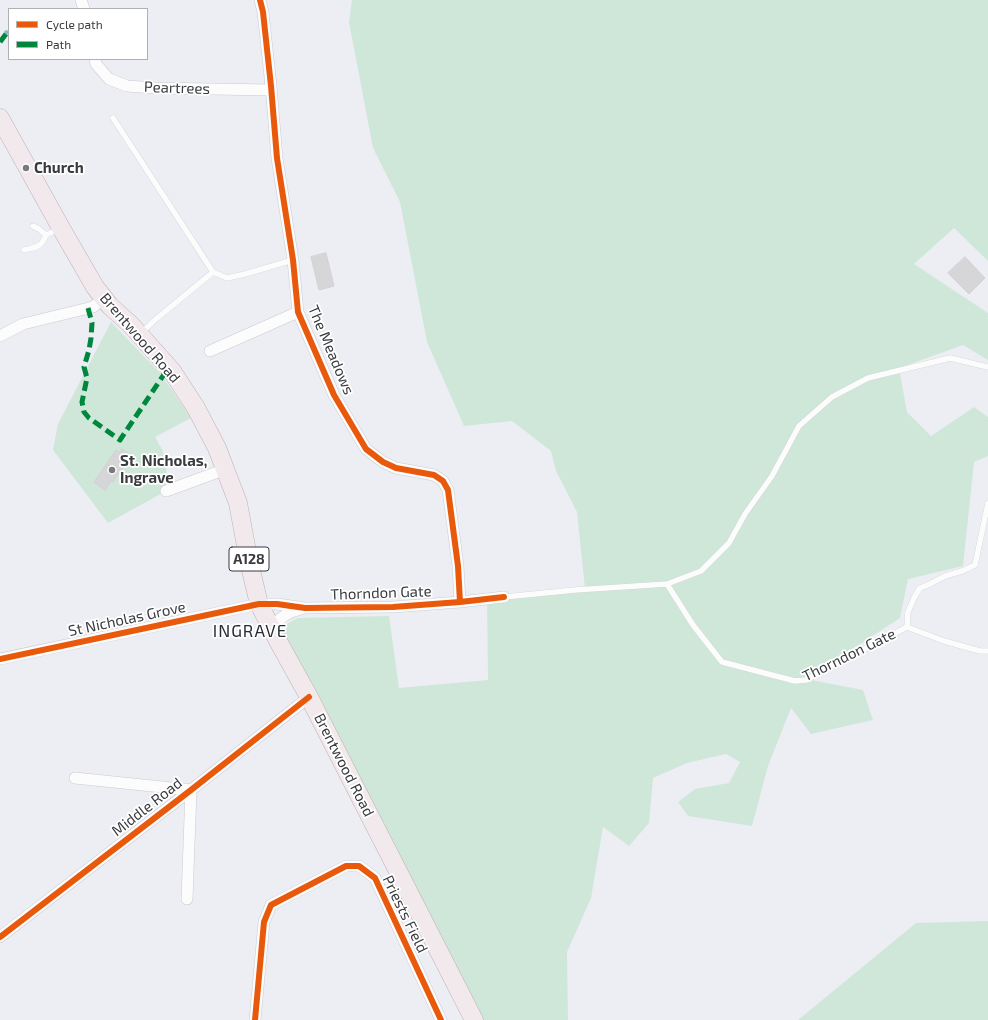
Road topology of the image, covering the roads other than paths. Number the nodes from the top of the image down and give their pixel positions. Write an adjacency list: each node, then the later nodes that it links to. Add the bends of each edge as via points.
1 (260, 0): 3 (street, The Meadows)
2 (95, 60): 3 (street, Peartrees, via 109,80 127,86)
3 (271, 90): 9 (street, The Meadows, via 277,158)
4 (0, 118): 7 (main road, Brentwood Road / A128)
5 (113, 118): 10 (lane)
6 (33, 226): 7 (lane)
7 (54, 231): 8 (lane, via 43,243); 11 (main road, Brentwood Road / A128)
8 (24, 250)
9 (293, 260): 10 (lane, via 227,278); 12 (street, The Meadows)
10 (214, 272): 13 (lane)
11 (104, 298): 13 (main road, Brentwood Road / A128); 14 (street, via 93,307 23,324)
12 (298, 312): 15 (street); 22 (street, The Meadows, via 334,395 366,450 396,468 434,476 443,481 448,490)
13 (139, 334): 17 (main road, Brentwood Road / A128, via 172,371 196,408 218,448)
14 (0, 336)
15 (210, 351)
16 (988, 367): 20 (lane, via 950,358 868,378 832,397 798,426 772,476 745,514 729,543 701,571)
17 (226, 469): 18 (street); 23 (main road, Brentwood Road / A128, via 238,503)
18 (166, 491)
19 (988, 503): 25 (lane, via 975,565 920,588 908,612)
20 (667, 584): 21 (lane, Thorndon Gate); 25 (lane, Thorndon Gate, via 722,662 795,681 806,680)
21 (504, 597): 22 (street, Thorndon Gate)
22 (460, 602): 24 (street, Thorndon Gate, via 393,607)
23 (259, 604): 24 (street, Thorndon Gate); 26 (main road, Brentwood Road / A128); 28 (street, St Nicholas Grove)
24 (305, 608): 26 (street, via 289,612)
25 (907, 627): 27 (lane, via 944,641)
26 (272, 628): 29 (main road, Brentwood Road / A128)
27 (988, 651)
28 (0, 659)
29 (309, 697): 31 (street, Middle Road); 36 (main road, Brentwood Road / A128)
30 (75, 778): 31 (street)
31 (191, 790): 32 (street); 33 (street, Middle Road)
32 (187, 899)
33 (0, 937)
34 (255, 1020): 35 (street, Priests Field, via 264,922 271,906 346,866 359,866 375,878)
35 (441, 1020)
36 (474, 1020)

